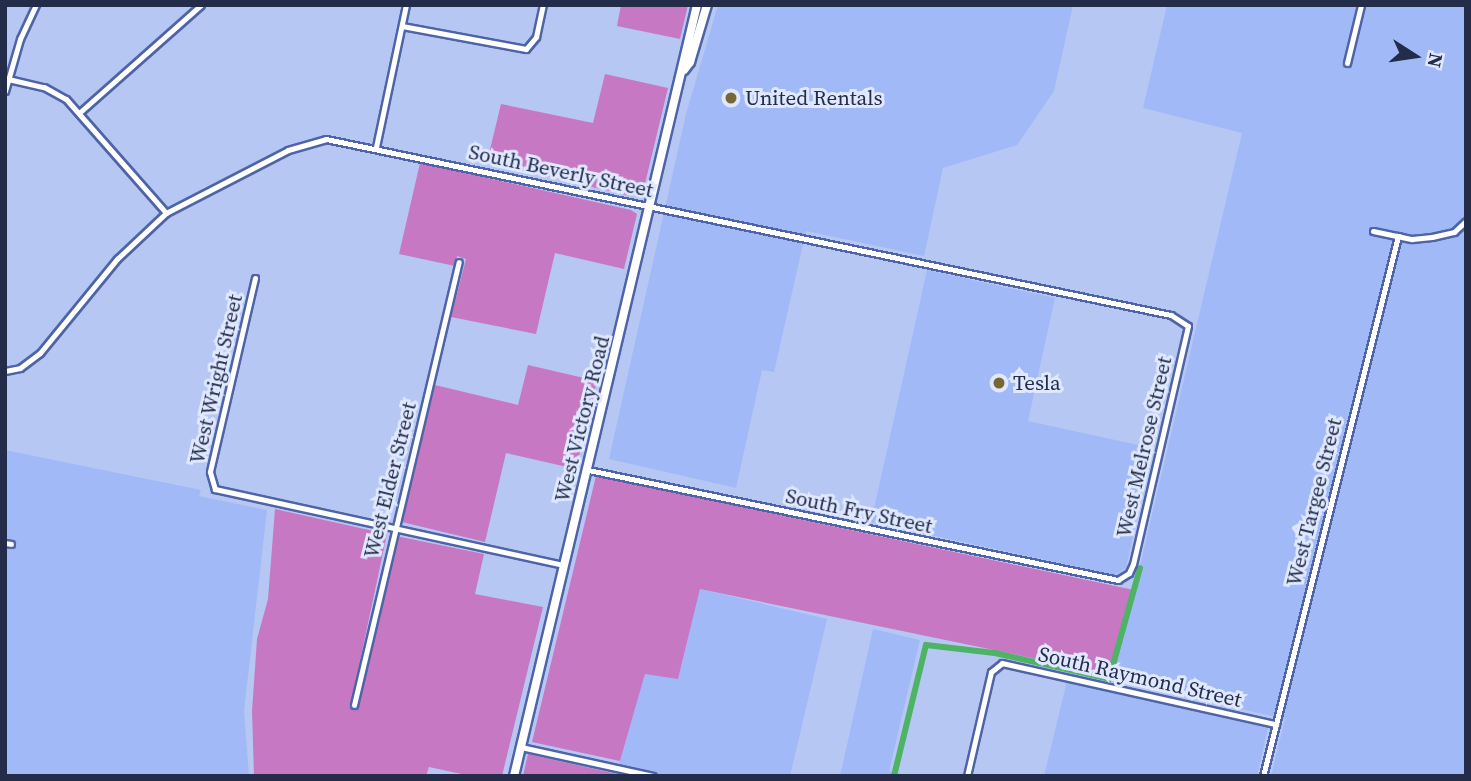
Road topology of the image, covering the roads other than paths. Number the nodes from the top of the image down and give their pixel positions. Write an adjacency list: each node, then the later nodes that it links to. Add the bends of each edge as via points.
1 (36, 5): 12 (street)
2 (201, 5): 14 (street)
3 (406, 5): 8 (street)
4 (543, 5): 8 (street, via 536,37 526,49)
5 (697, 5): 9 (main road, West Victory Road, via 692,36); 11 (main road, West Victory Road, via 683,50)
6 (707, 5): 9 (main road, West Victory Road)
7 (1361, 5): 10 (street)
8 (402, 26): 15 (street)
9 (697, 40): 11 (main road, West Victory Road)
10 (1348, 64)
11 (684, 70): 16 (main road, West Victory Road)
12 (8, 79): 13 (street); 14 (street, via 56,92)
13 (5, 91)
14 (79, 113): 17 (street)
15 (376, 147): 16 (street, South Beverly Street); 17 (street, South Beverly Street, via 326,139 307,142)
16 (651, 206): 23 (street, South Beverly Street); 25 (main road, West Victory Road)
17 (166, 212): 24 (street, South Beverly Street, via 117,259 40,354 20,368)
18 (1466, 221): 20 (street, via 1446,235)
19 (1373, 231): 20 (street)
20 (1398, 236): 30 (street, West Targee Street)
21 (458, 262): 26 (street, West Elder Street)
22 (255, 278): 26 (street, West Wright Street, via 210,472 212,486)
23 (1186, 321): 28 (street, West Melrose Street, via 1188,331 1133,565)
24 (5, 371)
25 (588, 470): 27 (main road, West Victory Road); 28 (street, South Fry Street, via 1102,577)
26 (394, 529): 27 (street); 29 (street, West Elder Street)
27 (564, 565): 31 (main road, West Victory Road)
28 (1124, 577)
29 (354, 705)
30 (1276, 723): 34 (street, South Raymond Street, via 997,665 991,672); 35 (street, West Targee Street)
31 (521, 747): 32 (main road, West Victory Road); 33 (street)
32 (514, 776)
33 (653, 776)
34 (967, 776)
35 (1263, 776)

